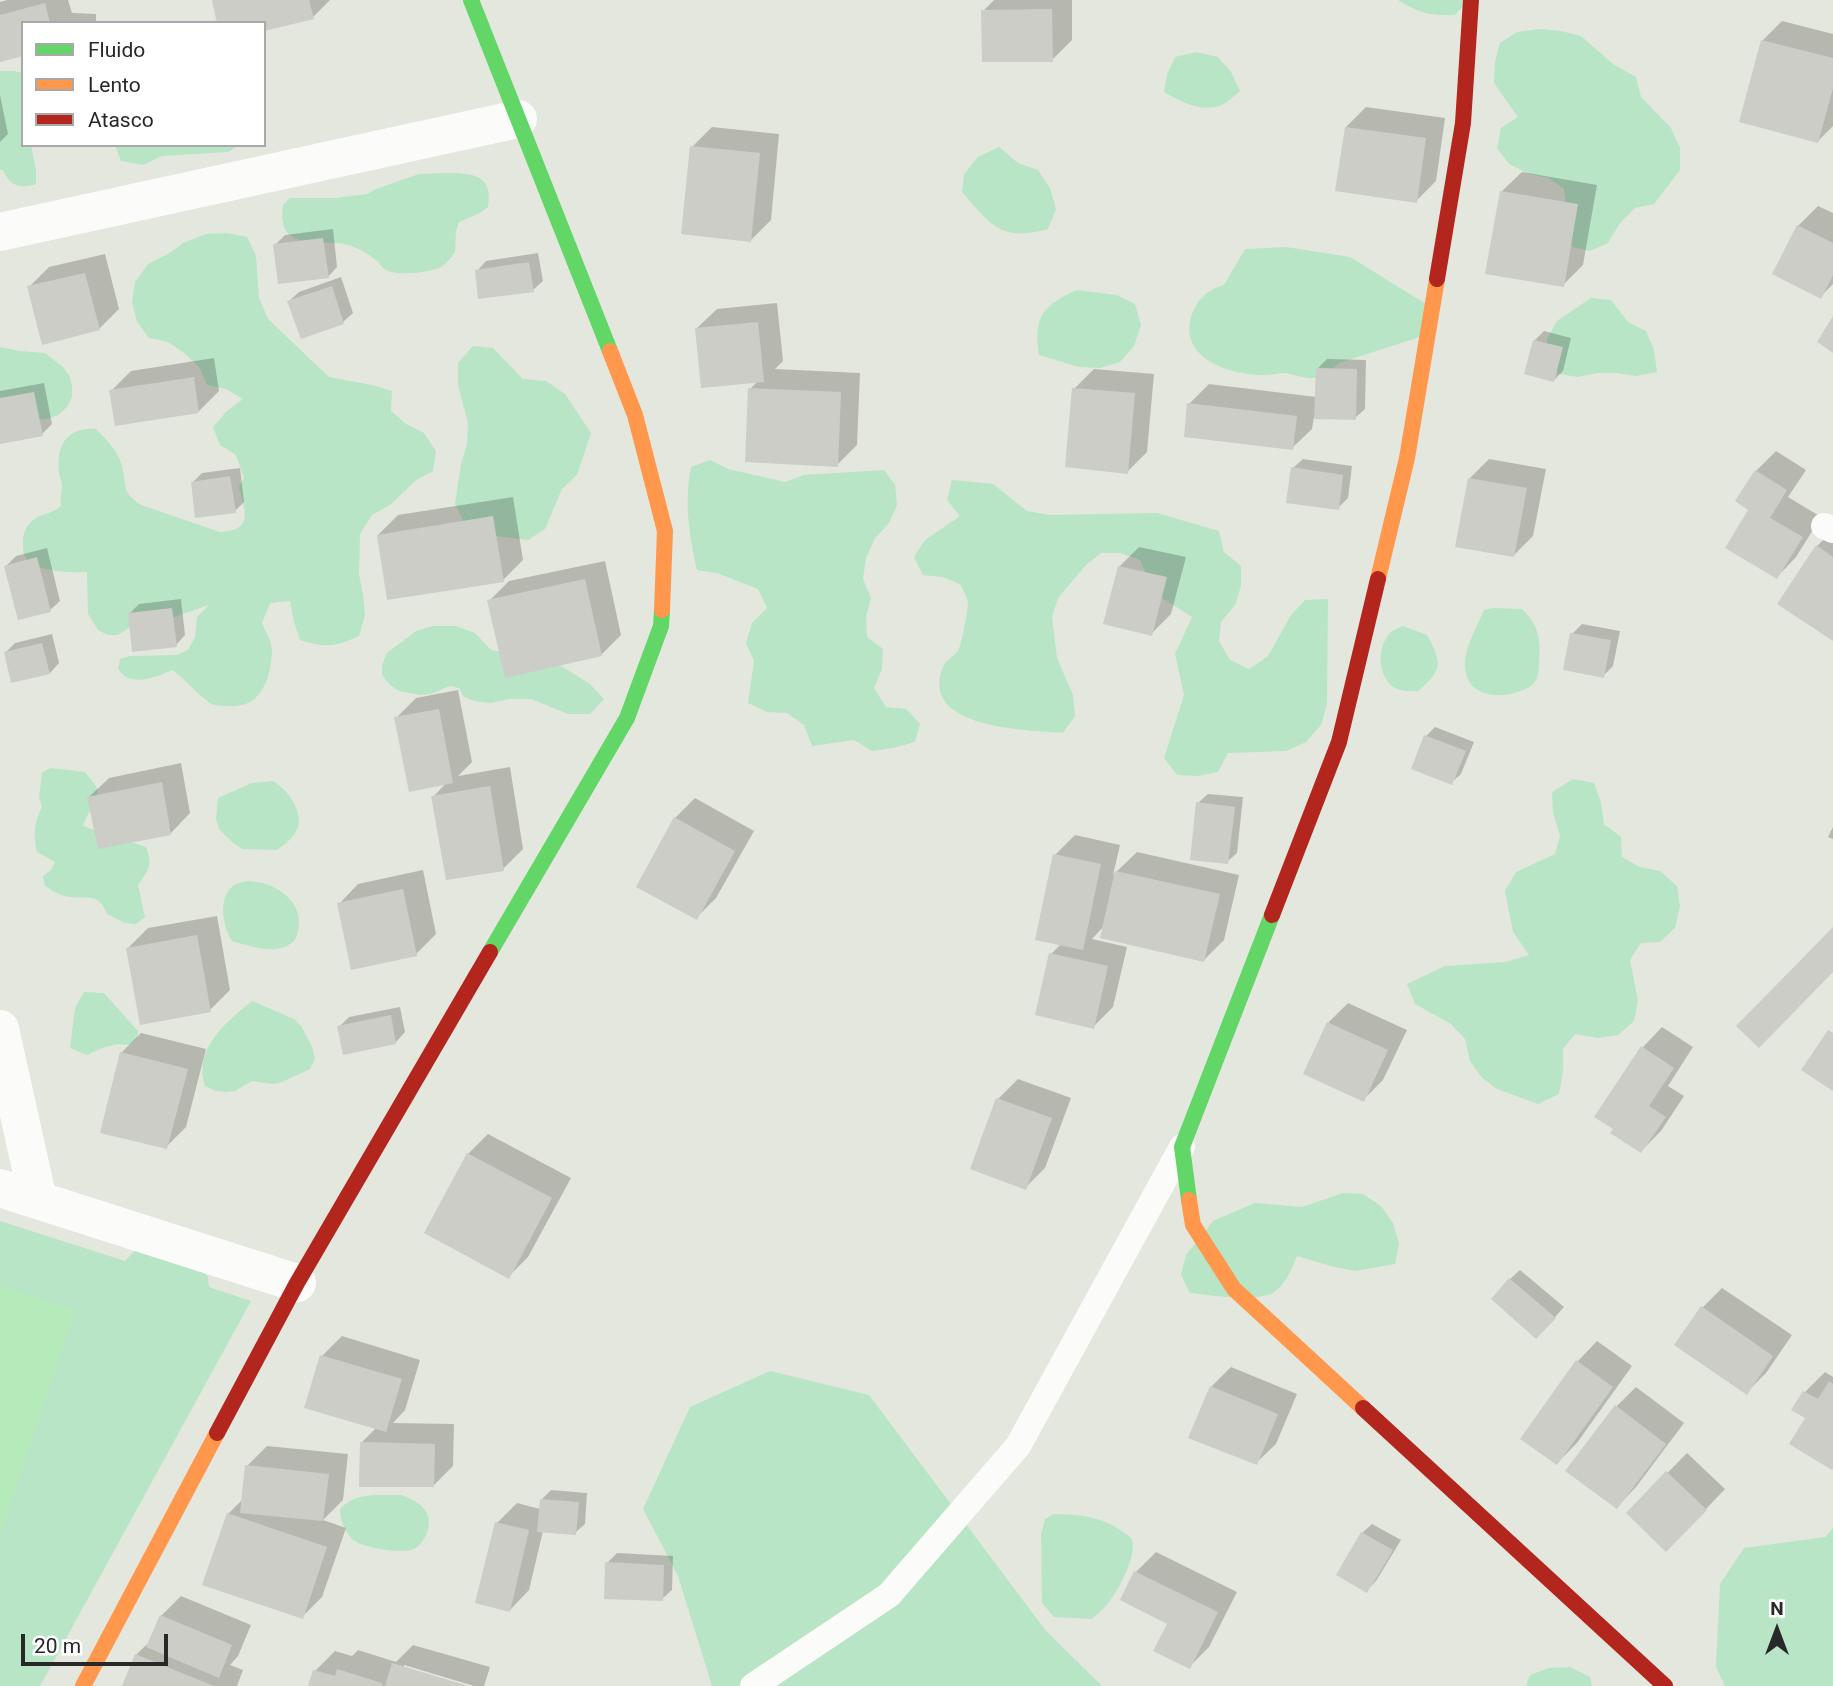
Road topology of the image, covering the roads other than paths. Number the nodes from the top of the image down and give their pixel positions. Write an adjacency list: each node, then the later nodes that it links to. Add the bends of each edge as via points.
1 (471, 0): 3 (street)
2 (1471, 0): 6 (street, via 1463,123 1406,458 1339,742)
3 (518, 119): 4 (street); 9 (street, via 635,415 665,531 661,626 627,718)
4 (0, 232)
5 (0, 1029): 8 (street)
6 (1182, 1147): 11 (lane, via 1018,1446 889,1595); 12 (street, via 1193,1225 1234,1289)
7 (0, 1188): 8 (street)
8 (38, 1200): 9 (street)
9 (297, 1283): 10 (street)
10 (83, 1686)
11 (753, 1686)
12 (1665, 1686)

